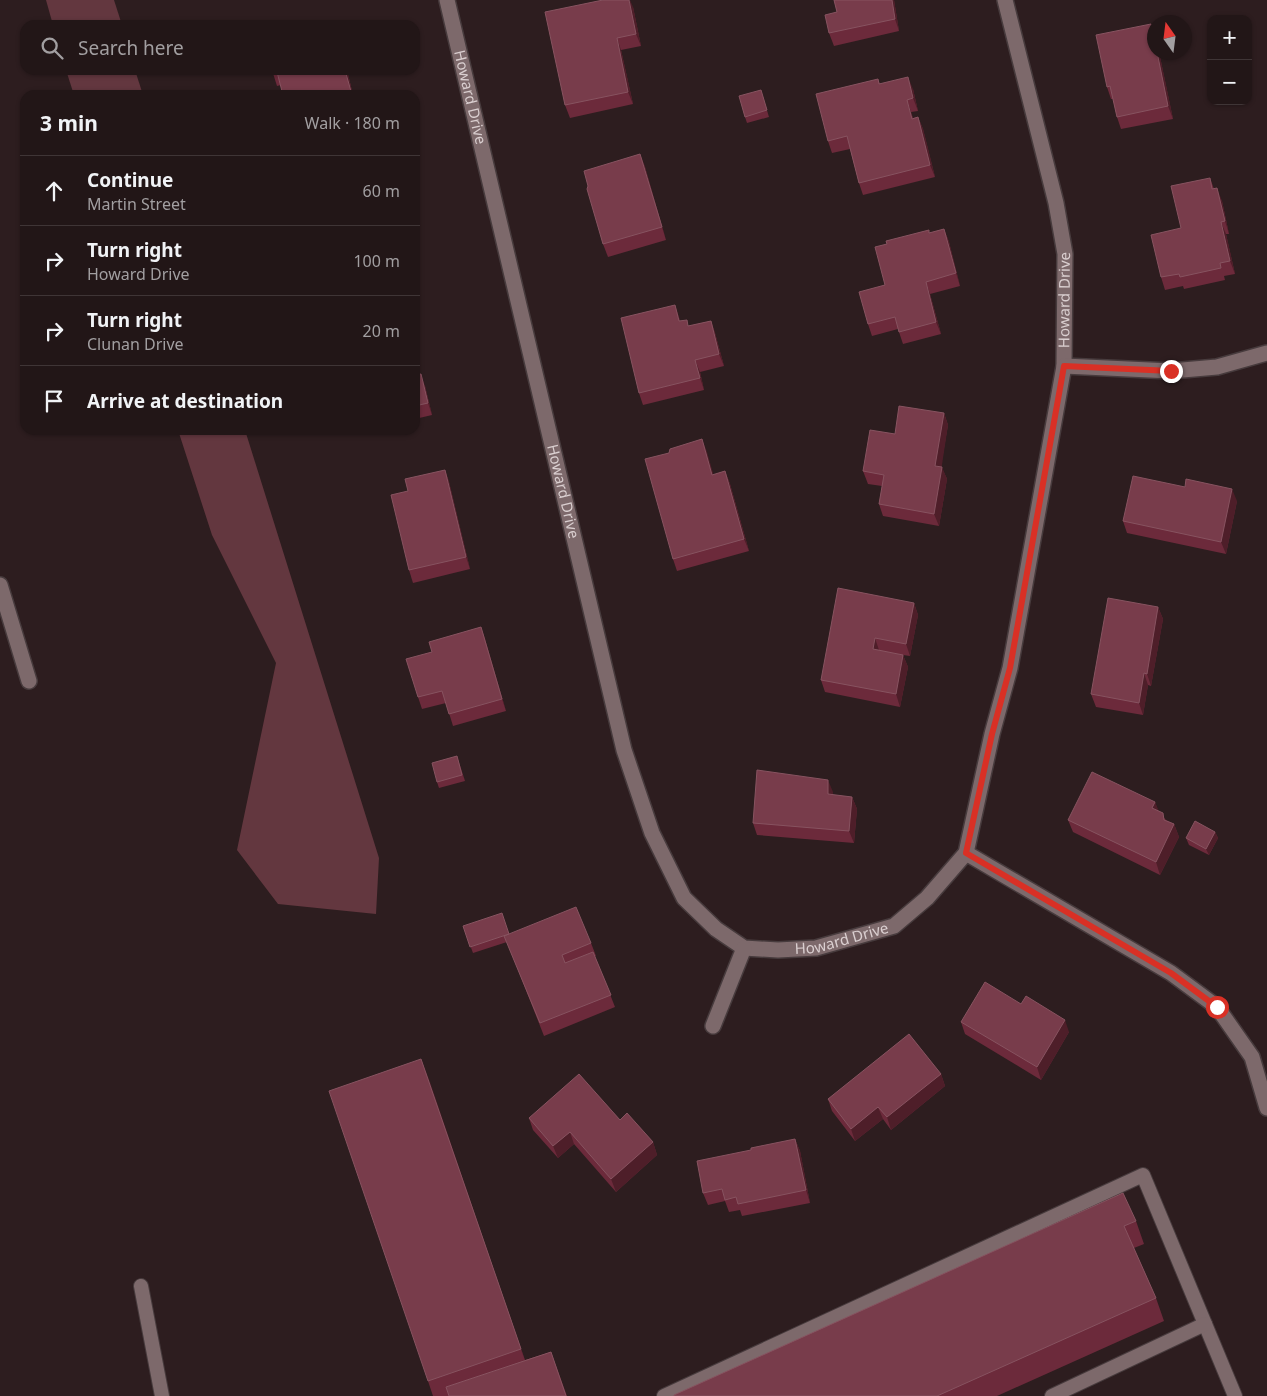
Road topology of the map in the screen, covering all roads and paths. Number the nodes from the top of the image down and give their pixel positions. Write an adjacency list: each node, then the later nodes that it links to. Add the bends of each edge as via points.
1 (447, 0): 8 (street, Howard Drive, via 624,750 652,833 684,898 716,929)
2 (1005, 0): 4 (street, Howard Drive, via 1056,203 1065,254)
3 (1267, 353): 4 (street, via 1216,367 1171,371)
4 (1064, 366): 7 (street, Howard Drive, via 1010,668)
5 (0, 585): 6 (street)
6 (29, 681)
7 (966, 853): 8 (street, Howard Drive, via 927,898 894,926 816,948); 10 (street, via 1171,973 1217,1007 1252,1057)
8 (744, 948): 9 (street)
9 (713, 1026)
10 (1267, 1108)
11 (141, 1286): 13 (lane)
12 (1205, 1324): 14 (lane, via 1143,1175); 15 (lane); 16 (lane)
13 (162, 1396)
14 (664, 1396)
15 (1052, 1396)
16 (1235, 1396)

